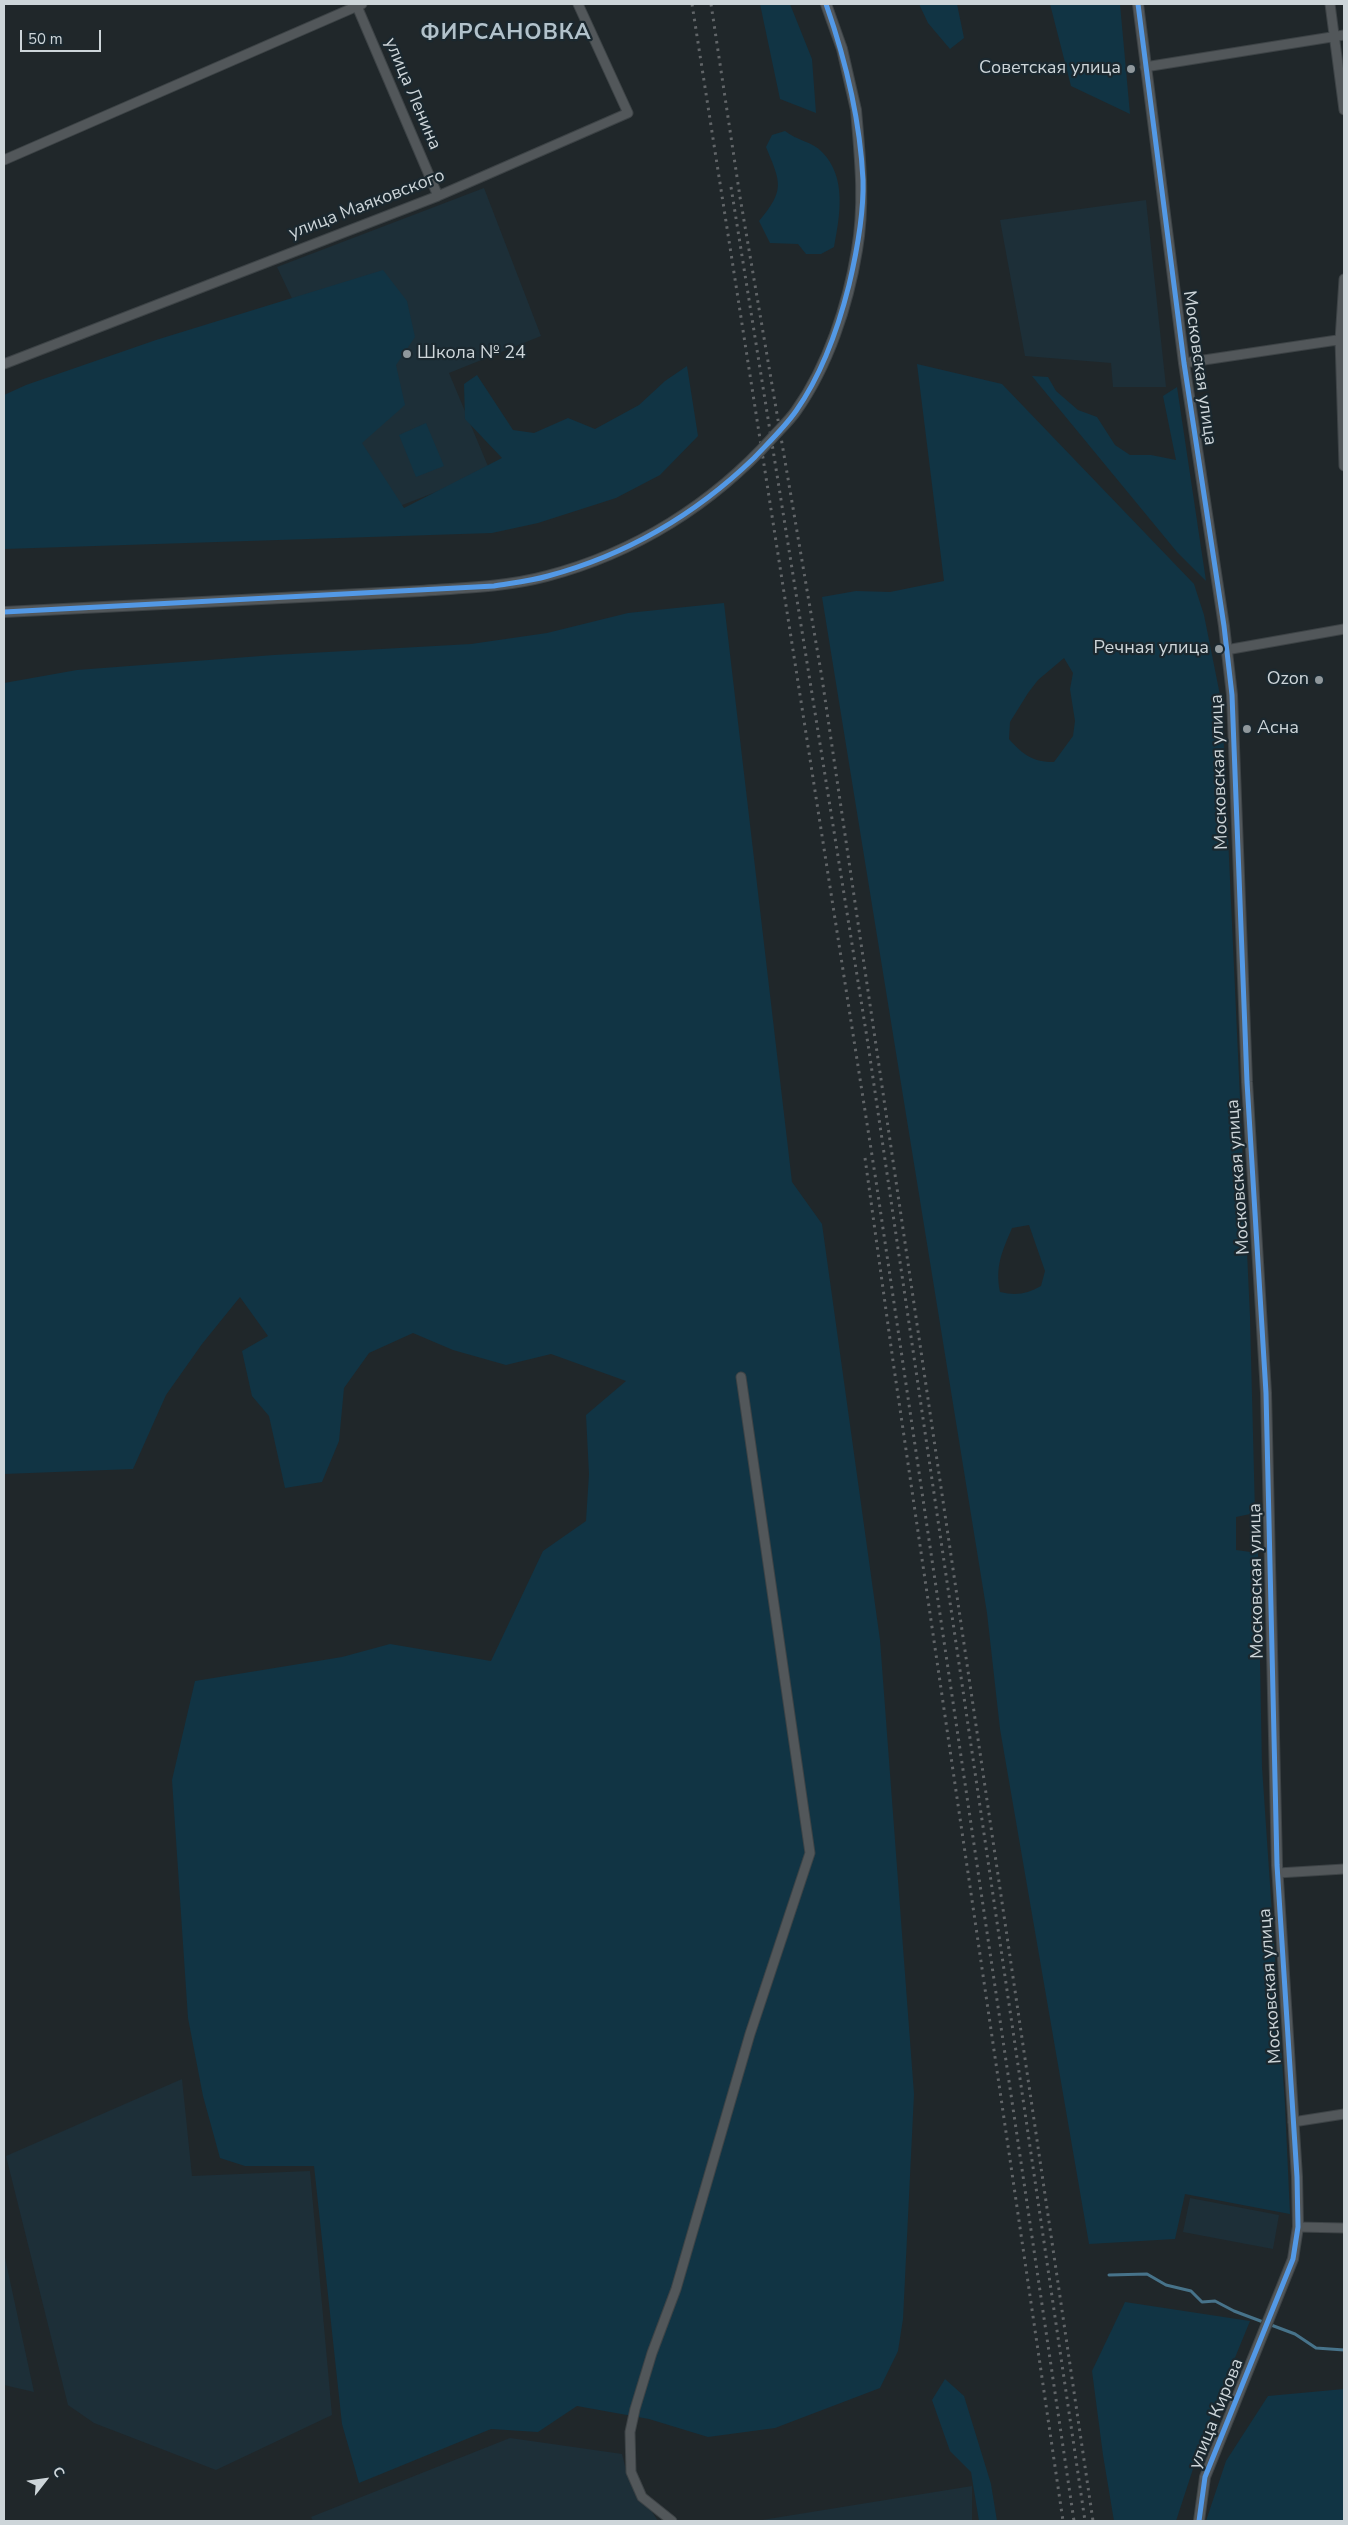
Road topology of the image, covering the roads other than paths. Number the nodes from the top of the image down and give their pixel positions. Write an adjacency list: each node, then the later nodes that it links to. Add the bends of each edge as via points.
1 (358, 4): 10 (street); 11 (street, улица Ленина)
2 (578, 4): 11 (street, улица Маяковского, via 628,113)
3 (826, 4): 17 (street, bridge, via 842,49 856,110 863,182 857,250 842,311 822,366 796,412 735,476 671,524 597,560 547,576 494,586)
4 (1138, 4): 8 (street, Московская улица)
5 (1330, 4): 7 (street)
6 (1344, 35): 7 (street)
7 (1333, 37): 8 (street); 9 (street)
8 (1145, 68): 14 (street, Московская улица)
9 (1344, 110)
10 (4, 160)
11 (438, 196): 15 (street, улица Маяковского)
12 (1344, 279): 13 (street)
13 (1342, 339): 14 (street); 16 (street)
14 (1184, 363): 19 (street, Московская улица)
15 (4, 364)
16 (1344, 466)
17 (4, 612)
18 (1344, 629): 19 (street)
19 (1226, 650): 22 (street, Московская улица, via 1232,695 1247,1082 1266,1393)
20 (741, 1377): 28 (street, via 810,1853 728,2106 676,2288 652,2353 630,2432 630,2472 642,2497)
21 (1344, 1869): 22 (street)
22 (1278, 1873): 24 (street, Московская улица)
23 (1344, 2114): 24 (street)
24 (1293, 2122): 25 (street, Московская улица)
25 (1298, 2227): 26 (street); 27 (street, Московская улица, via 1293,2259)
26 (1344, 2228)
27 (1258, 2347): 29 (street, улица Кирова, via 1205,2477)
28 (672, 2521)
29 (1199, 2521)

